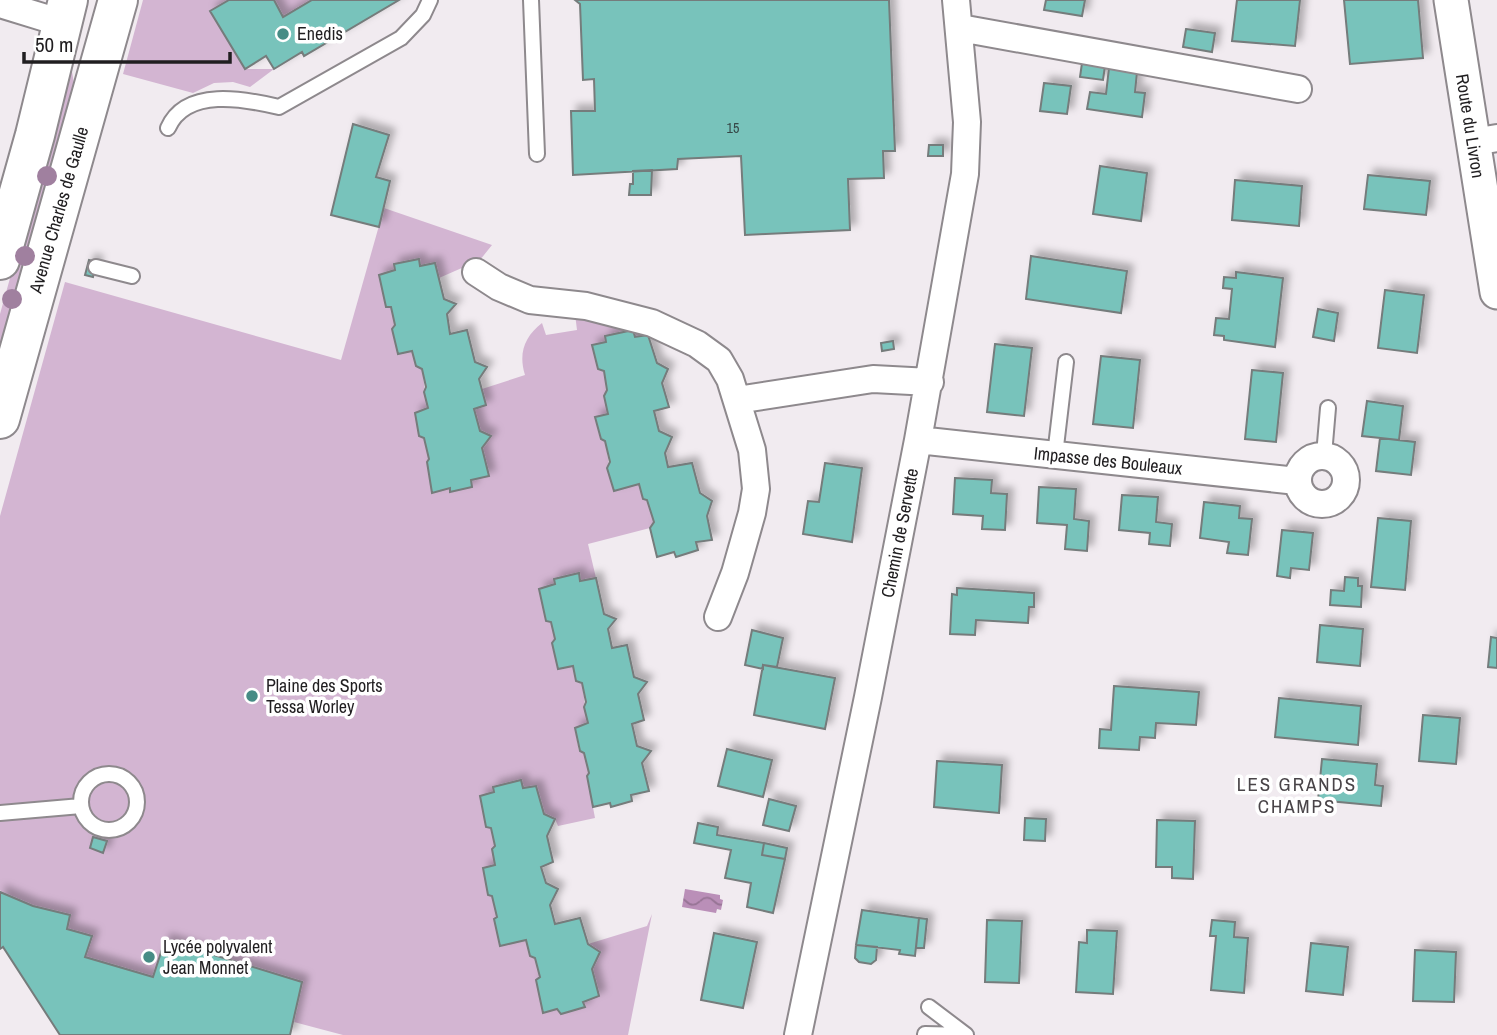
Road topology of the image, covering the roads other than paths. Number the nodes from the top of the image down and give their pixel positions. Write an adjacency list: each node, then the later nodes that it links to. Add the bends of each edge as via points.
1 (118, 0): 9 (main road, Avenue Charles de Gaulle)
2 (430, 0): 11 (lane, via 423,15 401,38 279,107 232,98 214,100 183,109)
3 (531, 0): 13 (lane)
4 (956, 0): 8 (street, Chemin de Servette)
5 (1451, 0): 12 (street, Route du Livron)
6 (0, 4): 7 (street, via 50,19)
7 (66, 9): 9 (main road); 14 (main road)
8 (960, 28): 10 (street); 20 (street, Chemin de Servette, via 967,122 965,174)
9 (106, 44): 23 (main road, Avenue Charles de Gaulle)
10 (1298, 89)
11 (168, 128)
12 (1485, 140): 18 (street, Route du Livron)
13 (537, 154)
14 (0, 260)
15 (96, 267): 17 (lane)
16 (477, 272): 21 (street, via 530,300 619,313 697,344 719,360)
17 (132, 276)
18 (1497, 292)
19 (1066, 362): 25 (lane)
20 (930, 382): 21 (street, via 873,379); 24 (street, Chemin de Servette)
21 (737, 400): 28 (street, via 752,450 756,489 735,573)
22 (1328, 408): 26 (lane)
23 (0, 419)
24 (918, 440): 25 (street, Impasse des Bouleaux); 33 (street, Chemin de Servette)
25 (1055, 455): 27 (street, Impasse des Bouleaux)
26 (1324, 455): 27 (street, via 1305,462); 27 (street, via 1342,466 1346,486 1341,496 1324,505 1314,503 1306,499)
27 (1297, 481)
28 (718, 617)
29 (82, 806): 30 (lane)
30 (0, 813)
31 (929, 1007): 34 (lane)
32 (925, 1034): 34 (lane)
33 (798, 1035)
34 (969, 1035)

